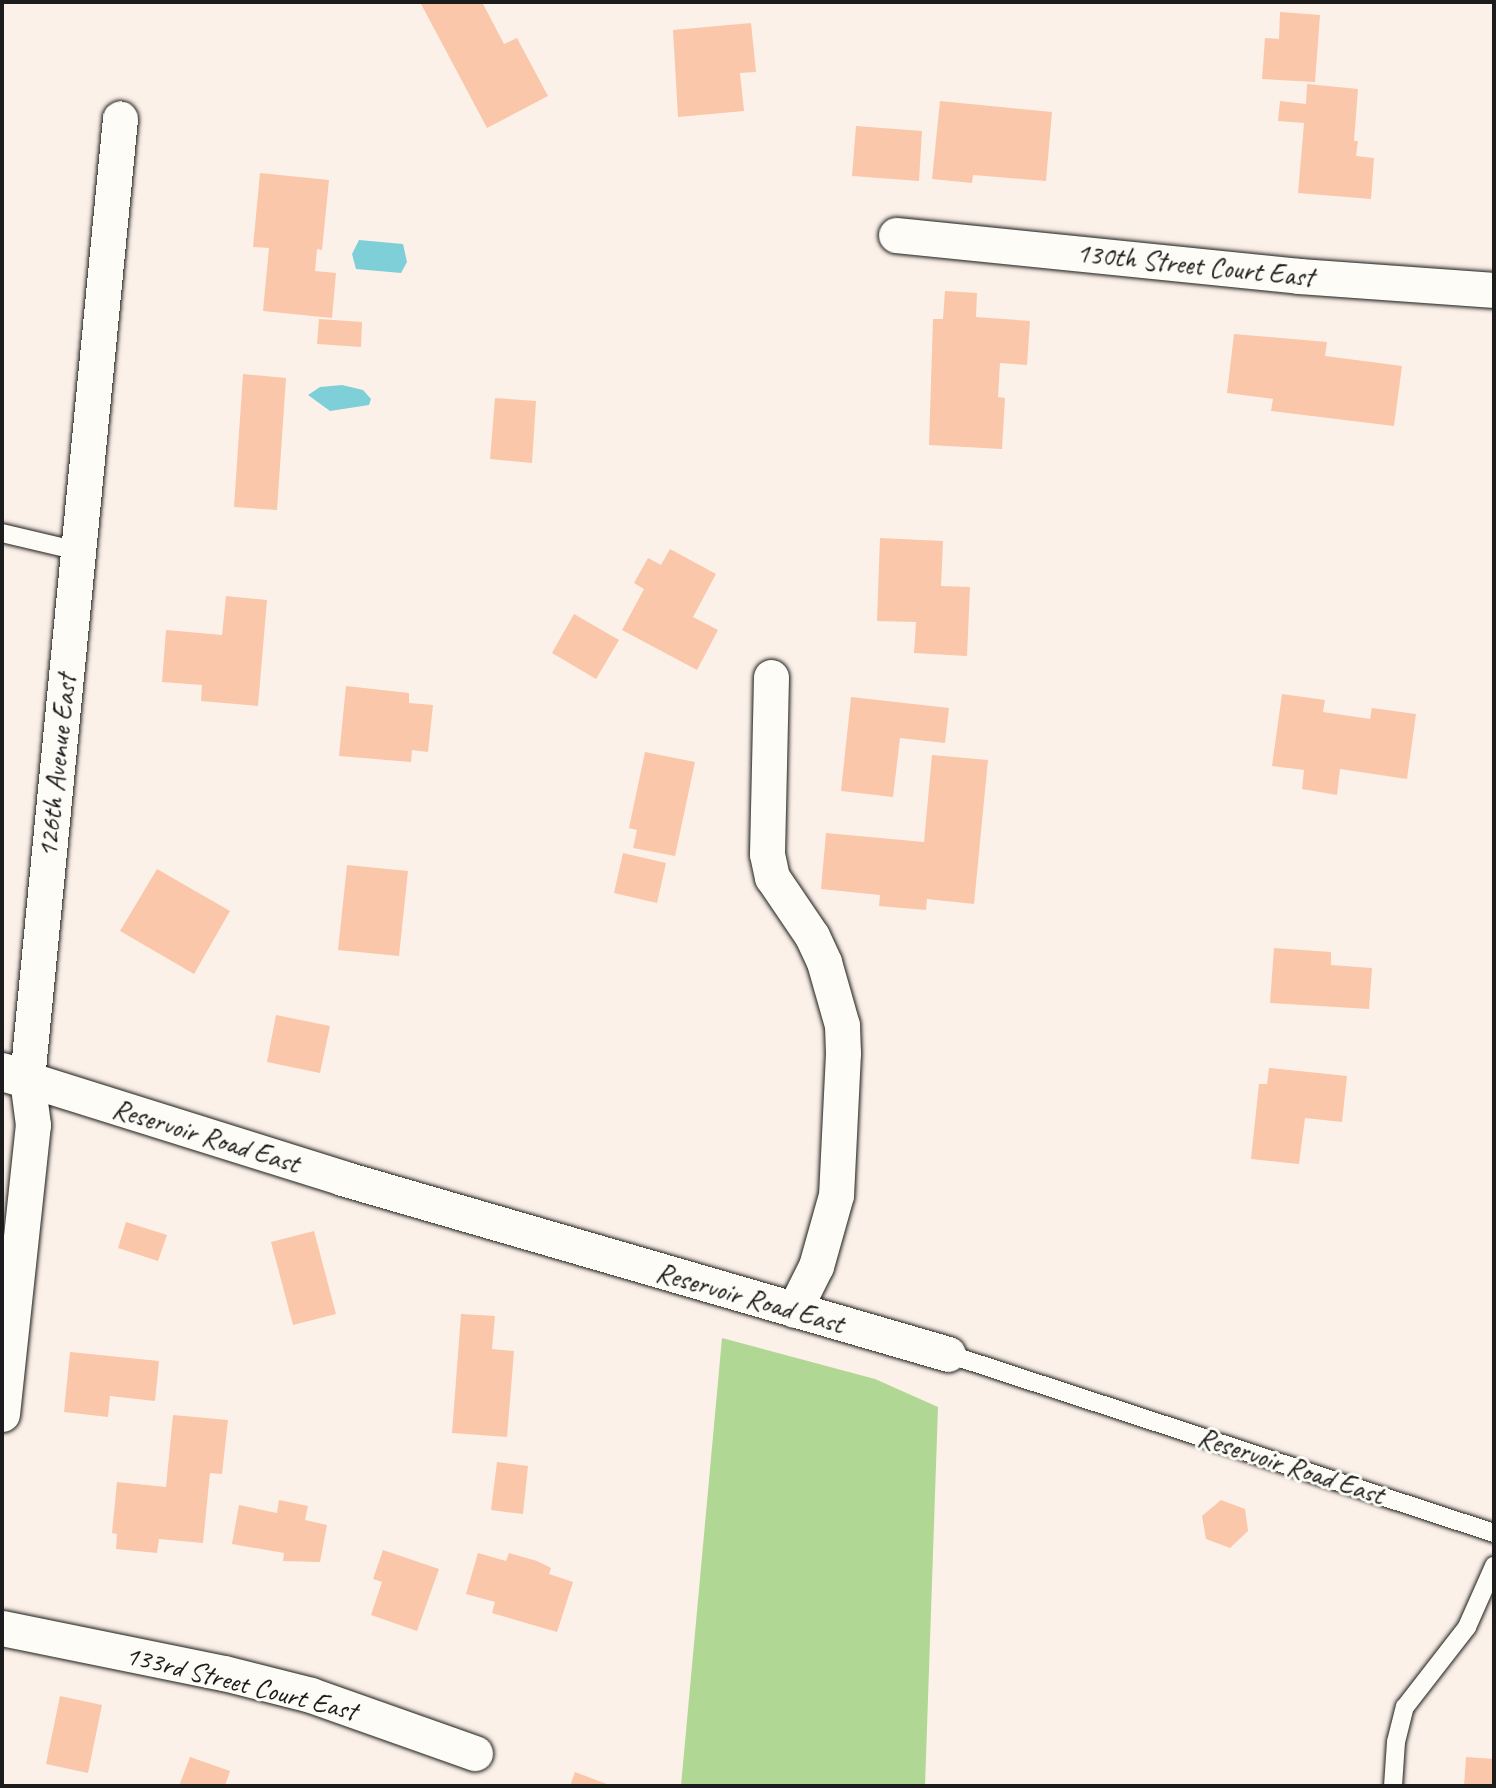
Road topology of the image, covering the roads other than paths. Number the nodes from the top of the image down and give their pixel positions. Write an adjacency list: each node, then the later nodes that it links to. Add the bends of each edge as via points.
1 (120, 118): 5 (street, 126th Avenue East)
2 (896, 235): 3 (street, 130th Street Court East, via 1299,276)
3 (1494, 290)
4 (2, 533): 5 (lane)
5 (78, 551): 7 (street, 126th Avenue East)
6 (771, 677): 8 (street, via 767,854 772,877 824,962 842,1025 836,1195 816,1266)
7 (14, 1076): 8 (street, Reservoir Road East, via 355,1182); 10 (street, 126th Avenue East, via 33,1125)
8 (794, 1310): 9 (street, Reservoir Road East)
9 (948, 1354): 11 (lane, Reservoir Road East)
10 (2, 1413)
11 (1494, 1533)
12 (1494, 1566): 15 (lane, via 1467,1627 1405,1707 1396,1742)
13 (2, 1629): 14 (street, 133rd Street Court East, via 299,1692)
14 (475, 1753)
15 (1393, 1786)

